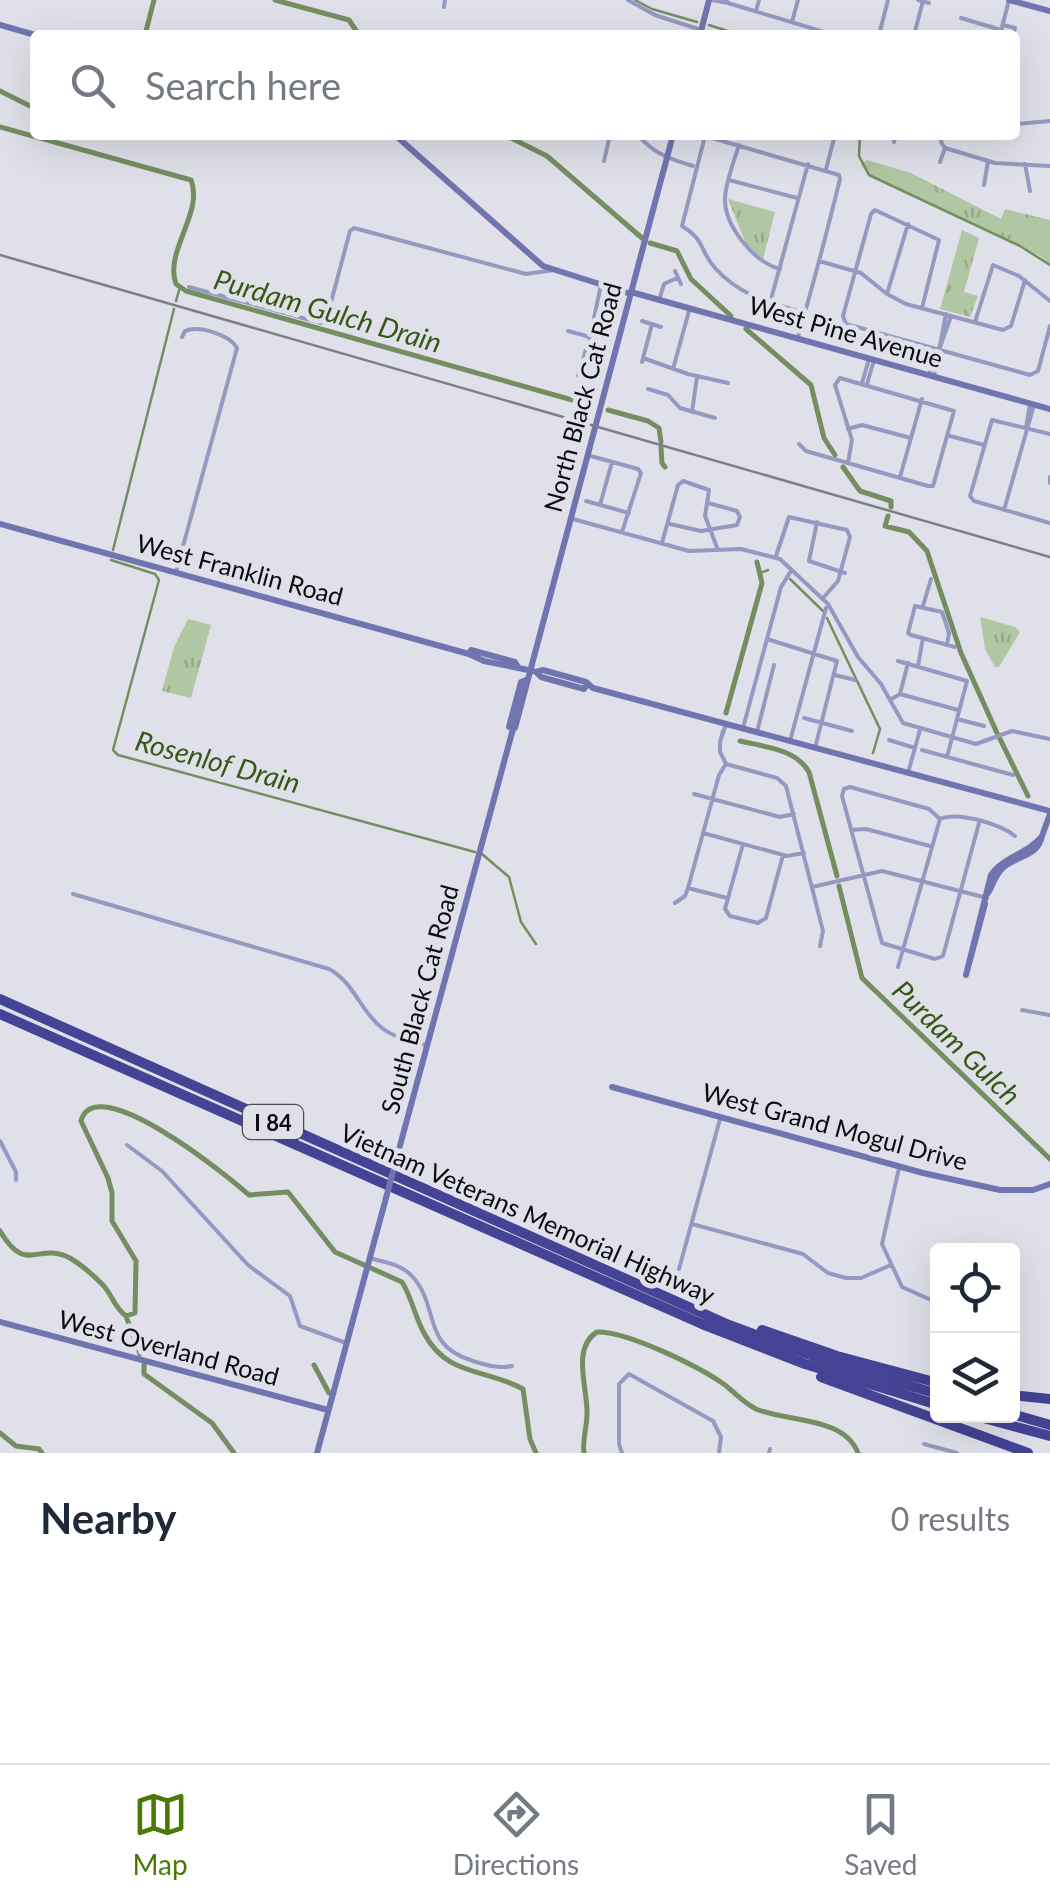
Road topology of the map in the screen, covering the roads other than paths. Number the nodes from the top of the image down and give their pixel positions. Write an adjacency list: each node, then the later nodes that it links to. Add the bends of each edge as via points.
1 (446, 0): 10 (street)
2 (628, 0): 16 (street)
3 (710, 0): 8 (street); 17 (street)
4 (759, 0): 11 (street)
5 (798, 0): 14 (street)
6 (888, 0): 19 (street)
7 (1009, 0): 12 (street); 21 (street)
8 (727, 1): 11 (street)
9 (924, 1): 20 (street)
10 (444, 7)
11 (756, 11): 14 (street)
12 (1050, 11)
13 (961, 18): 21 (street)
14 (792, 22): 18 (street)
15 (0, 25): 22 (street)
16 (696, 30)
17 (702, 30)
18 (808, 30)
19 (880, 30)
20 (915, 30)
21 (1002, 30)
22 (30, 34)
23 (1050, 122): 24 (street)
24 (1020, 124)
25 (400, 140): 51 (street, West Pine Avenue, via 528,256)
26 (609, 140): 36 (street)
27 (643, 140): 35 (street)
28 (671, 140): 35 (street, North Black Cat Road)
29 (704, 140): 41 (street)
30 (722, 140): 33 (street)
31 (834, 140): 43 (street)
32 (943, 140): 34 (street)
33 (739, 144): 39 (street); 44 (street)
34 (945, 148): 37 (street); 38 (street)
35 (666, 158): 41 (street); 57 (street, North Black Cat Road)
36 (604, 161)
37 (988, 161): 40 (street); 45 (street)
38 (940, 162)
39 (808, 164): 43 (street); 47 (street)
40 (1024, 164): 42 (street); 46 (street)
41 (696, 166): 61 (street, via 682,226 700,239 720,273 746,295)
42 (1050, 166)
43 (826, 169): 49 (street, via 839,175)
44 (729, 180): 47 (street); 50 (street, via 725,204 740,241 765,264)
45 (984, 184)
46 (1030, 191)
47 (798, 199): 50 (street)
48 (908, 224): 53 (street, via 875,210 870,214); 58 (street); 63 (street, via 938,240)
49 (819, 260): 53 (street); 64 (street)
50 (780, 268): 61 (street)
51 (554, 270): 55 (street, West Pine Avenue); 56 (street, via 526,274 354,228 321,323)
52 (675, 270): 59 (street, via 679,281 664,284)
53 (855, 271): 58 (street); 76 (street, via 843,322)
54 (1025, 280): 60 (street); 67 (street, via 1008,330); 67 (street, via 994,265)
55 (602, 286): 57 (street, West Pine Avenue); 72 (street)
56 (190, 287)
57 (631, 293): 59 (street, West Pine Avenue); 97 (street, North Black Cat Road)
58 (888, 294): 63 (street)
59 (659, 300): 62 (street, West Pine Avenue)
60 (1050, 300)
61 (770, 303): 64 (street)
62 (689, 308): 74 (street, West Pine Avenue); 78 (street)
63 (922, 308): 65 (street)
64 (805, 313): 74 (street)
65 (948, 315): 67 (street); 76 (street)
66 (642, 322): 68 (street)
67 (975, 322)
68 (652, 324): 70 (street); 78 (street, via 642,360)
69 (1050, 326): 75 (street)
70 (661, 327)
71 (568, 331): 72 (street)
72 (590, 337): 79 (street)
73 (182, 338): 117 (street, via 192,328 230,339 237,348)
74 (798, 339): 77 (street, West Pine Avenue)
75 (1048, 340): 76 (street, via 1035,374)
76 (939, 350): 81 (street)
77 (871, 359): 81 (street, West Pine Avenue); 83 (street)
78 (673, 369): 80 (street)
79 (578, 375)
80 (698, 375): 82 (street); 88 (street)
81 (931, 376): 86 (street, West Pine Avenue)
82 (728, 382)
83 (865, 383): 85 (street); 91 (street, via 843,378 835,385)
84 (648, 389): 88 (street)
85 (922, 399): 93 (street, via 952,408); 94 (street)
86 (1032, 404): 87 (street, West Pine Avenue); 90 (street)
87 (1050, 409)
88 (692, 412): 89 (street)
89 (715, 418)
90 (1026, 428): 92 (street); 96 (street, via 992,420); 104 (street)
91 (848, 429): 94 (street, via 866,426); 99 (street)
92 (1050, 434)
93 (948, 435): 96 (street); 100 (street, via 933,486)
94 (911, 438): 100 (street)
95 (799, 444): 99 (street)
96 (984, 445): 104 (street, via 970,498)
97 (587, 455): 98 (street); 106 (street, North Black Cat Road)
98 (612, 462): 103 (street); 105 (street, via 640,471)
99 (848, 463): 100 (street)
100 (900, 478)
101 (586, 501): 103 (street)
102 (708, 502): 110 (street, via 709,490 681,482); 111 (street); 111 (street, via 739,514 736,526)
103 (600, 505): 105 (street)
104 (1004, 510): 108 (street)
105 (629, 513): 112 (street)
106 (570, 518): 112 (street); 134 (street, North Black Cat Road)
107 (817, 522): 115 (street, via 788,516); 118 (street, via 849,532); 118 (street, via 809,561)
108 (1050, 523)
109 (0, 524): 117 (street, West Franklin Road)
110 (668, 524): 111 (street); 113 (street)
111 (710, 530): 114 (street)
112 (622, 532): 113 (street)
113 (662, 544): 114 (street)
114 (718, 550): 115 (street)
115 (776, 556): 116 (street)
116 (793, 570): 122 (street); 126 (street, via 781,586)
117 (176, 572): 134 (street, West Franklin Road)
118 (843, 572): 122 (street)
119 (931, 580): 120 (street)
120 (928, 588): 121 (street); 123 (street)
121 (936, 590)
122 (823, 598): 138 (street)
123 (924, 606): 125 (street, via 915,606 908,633); 127 (street, via 942,612)
124 (826, 608): 129 (street)
125 (923, 638): 127 (street); 133 (street)
126 (767, 639): 129 (street); 145 (street)
127 (947, 644): 128 (street)
128 (955, 647)
129 (814, 652): 135 (street, via 837,662); 152 (street)
130 (898, 661): 131 (street)
131 (908, 664): 133 (street); 137 (street)
132 (774, 665): 148 (street)
133 (918, 666): 139 (street, via 967,681)
134 (533, 671): 144 (street, West Franklin Road); 189 (street, South Black Cat Road, via 520,682)
135 (835, 675): 136 (street); 142 (street)
136 (855, 680)
137 (900, 694): 138 (street); 139 (street)
138 (890, 700): 146 (street, via 903,723)
139 (960, 710): 141 (street)
140 (804, 718): 142 (street)
141 (958, 719): 143 (street); 149 (street)
142 (822, 723): 147 (street); 153 (street)
143 (984, 726)
144 (725, 727): 145 (street, West Franklin Road); 156 (street, via 720,752)
145 (743, 728): 148 (street, West Franklin Road)
146 (920, 730): 149 (street); 154 (street)
147 (852, 731)
148 (757, 732): 152 (street, West Franklin Road)
149 (952, 738): 150 (street, via 980,744 1012,730); 155 (street)
150 (1050, 739)
151 (889, 740): 154 (street)
152 (790, 741): 153 (street, West Franklin Road)
153 (816, 748): 157 (street, West Franklin Road)
154 (918, 749): 155 (street); 157 (street)
155 (947, 757): 158 (street)
156 (726, 764): 160 (street); 162 (street, via 777,778)
157 (908, 773): 161 (street, West Franklin Road)
158 (1013, 775)
159 (694, 794): 160 (street)
160 (713, 799): 162 (street, via 780,817); 166 (street)
161 (1050, 813): 179 (street, via 1041,844 998,872)
162 (794, 814): 170 (street)
163 (940, 818): 164 (street); 165 (street, via 929,808 850,787 842,796); 169 (street)
164 (980, 822): 167 (street); 176 (street)
165 (851, 831): 169 (street, via 869,829); 172 (street)
166 (703, 834): 168 (street); 175 (street)
167 (1015, 836)
168 (743, 844): 171 (street); 178 (street)
169 (930, 846): 173 (street)
170 (804, 854): 171 (street); 174 (street)
171 (783, 855): 178 (street, via 763,922 730,916)
172 (862, 874): 173 (street, via 882,870); 174 (street); 182 (street, via 882,943)
173 (921, 880): 176 (street); 182 (street)
174 (812, 887): 181 (street)
175 (688, 888): 178 (street); 180 (street)
176 (961, 892): 179 (street); 182 (street, via 942,958)
177 (73, 894): 189 (street, via 329,969 348,982 381,1027)
178 (728, 898)
179 (986, 898): 184 (street)
180 (676, 903)
181 (820, 946)
182 (902, 950): 183 (street)
183 (898, 967)
184 (964, 985)
185 (0, 999): 198 (highway, Vietnam Veterans Memorial Highway / I 84)
186 (1022, 1010): 188 (street)
187 (0, 1014): 205 (highway, Vietnam Veterans Memorial Highway / I 84)
188 (1050, 1015)
189 (427, 1045): 199 (street, South Black Cat Road, bridge)
190 (612, 1086): 191 (street, West Grand Mogul Drive)
191 (720, 1118): 194 (street, West Grand Mogul Drive); 197 (street)
192 (0, 1141): 195 (street)
193 (126, 1145): 204 (street, via 162,1171 248,1265 290,1296 300,1326)
194 (899, 1167): 196 (street, West Grand Mogul Drive, via 1000,1190); 200 (street, via 882,1235)
195 (16, 1180)
196 (1050, 1184)
197 (692, 1224): 200 (street, via 803,1254 846,1278); 201 (street)
198 (547, 1244): 207 (highway, via 773,1334); 208 (highway, Vietnam Veterans Memorial Highway / I 84, via 782,1345)
199 (368, 1263): 204 (street, South Black Cat Road); 206 (street, via 398,1266 413,1277 435,1333 449,1350)
200 (891, 1266): 202 (street, via 902,1286)
201 (679, 1269)
202 (930, 1299)
203 (0, 1322): 212 (street, West Overland Road)
204 (346, 1343): 212 (street, South Black Cat Road)
205 (776, 1354): 211 (highway, Vietnam Veterans Memorial Highway / I 84); 222 (highway, via 859,1392)
206 (512, 1366)
207 (930, 1381)
208 (930, 1391)
209 (1020, 1396): 210 (highway)
210 (1050, 1400)
211 (930, 1402)
212 (328, 1410): 218 (street, South Black Cat Road)
213 (1020, 1416): 215 (highway)
214 (1002, 1423): 216 (highway)
215 (1050, 1424)
216 (1050, 1436)
217 (924, 1444): 221 (street)
218 (316, 1453)
219 (622, 1453): 220 (street, via 619,1384 633,1375 713,1421)
220 (719, 1453)
221 (957, 1453)
222 (1028, 1453)

